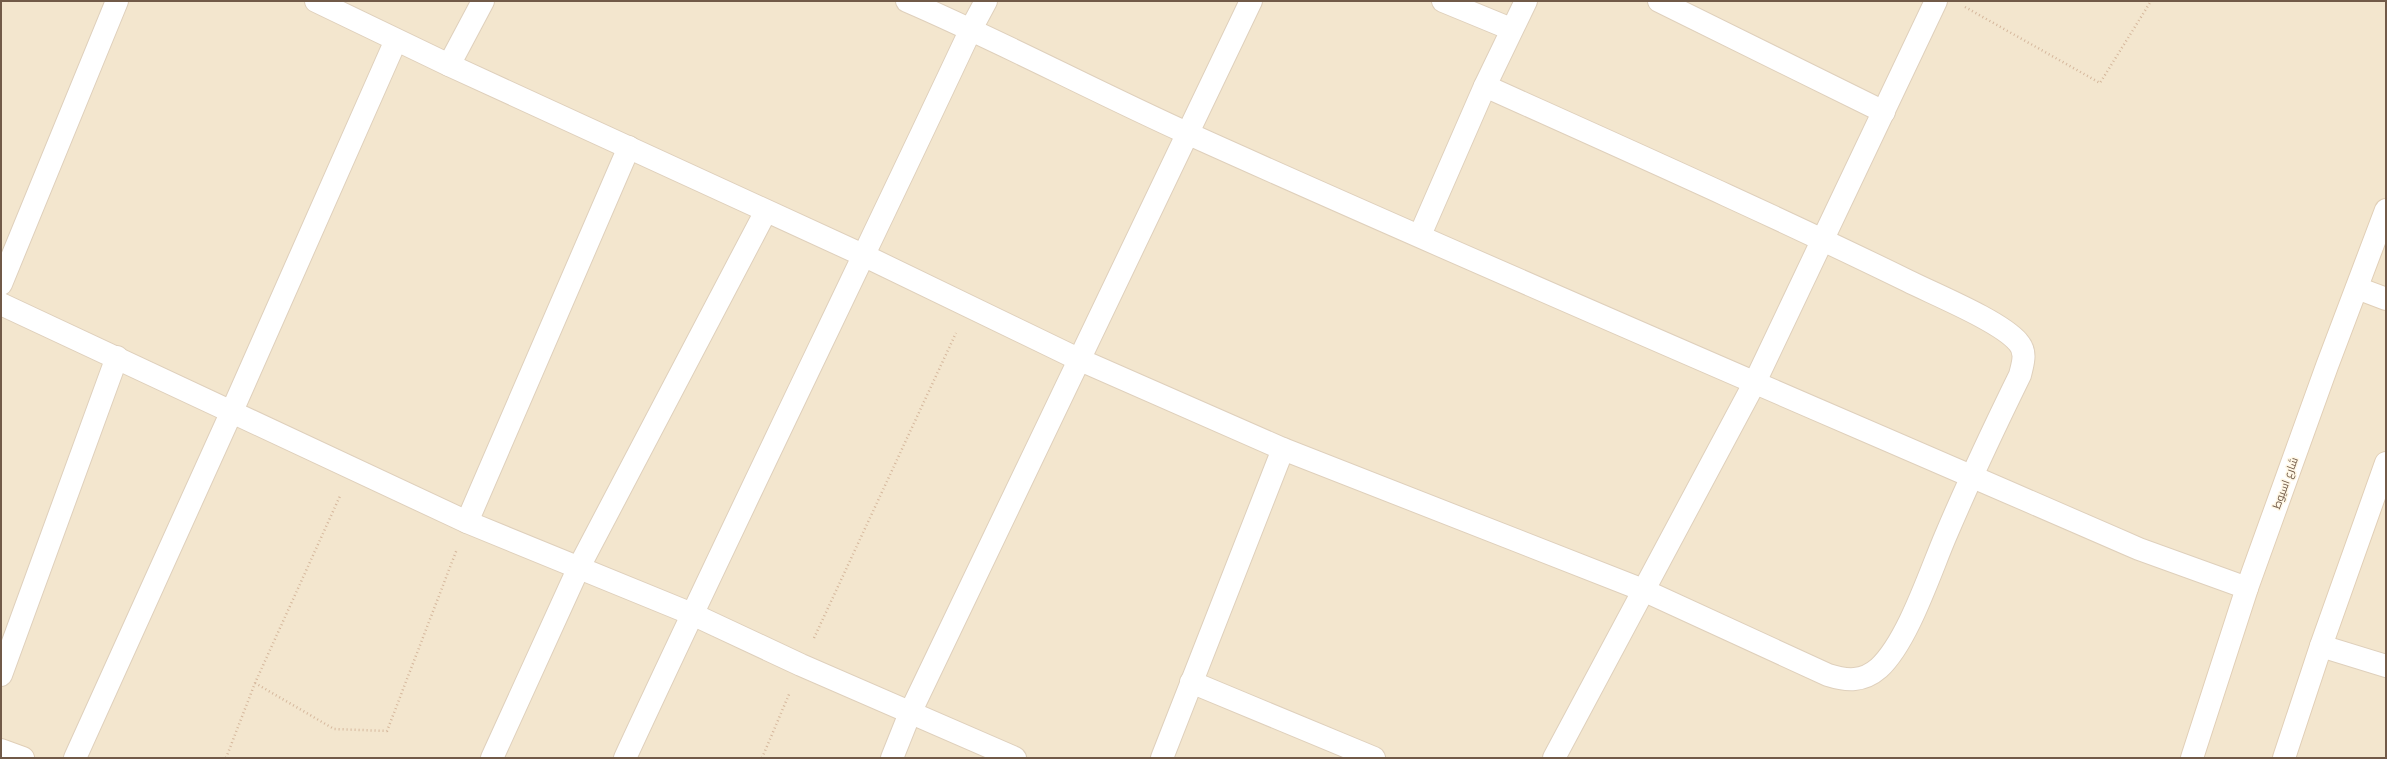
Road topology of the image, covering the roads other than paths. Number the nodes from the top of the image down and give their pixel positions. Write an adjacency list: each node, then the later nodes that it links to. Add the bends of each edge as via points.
1 (117, 1): 24 (street)
2 (316, 1): 13 (street)
3 (483, 1): 14 (street)
4 (907, 1): 11 (street)
5 (986, 1): 11 (street)
6 (1251, 1): 17 (street)
7 (1443, 1): 12 (street)
8 (1526, 1): 12 (street)
9 (1659, 1): 16 (street)
10 (1936, 1): 16 (street)
11 (971, 28): 17 (street); 23 (street)
12 (1512, 29): 15 (street)
13 (396, 40): 14 (street); 31 (street)
14 (448, 65): 18 (street)
15 (1485, 86): 21 (street); 22 (street)
16 (1884, 112): 22 (street)
17 (1186, 132): 21 (street); 29 (street)
18 (629, 147): 20 (street); 35 (street)
19 (2386, 210): 25 (street, شارع اسيوط)
20 (766, 211): 23 (street); 36 (street)
21 (1420, 235): 30 (street)
22 (1824, 240): 30 (street); 34 (street, via 1990,322 2018,342 2024,352 2020,375)
23 (865, 256): 29 (street); 39 (street)
24 (1, 284)
25 (2357, 288): 26 (street); 37 (street, شارع اسيوط)
26 (2386, 299)
27 (1, 304): 28 (street)
28 (117, 357): 31 (street); 42 (street)
29 (1078, 359): 32 (street); 44 (street)
30 (1755, 382): 34 (street); 38 (street)
31 (232, 411): 35 (street, via 352,470); 47 (street)
32 (1283, 448): 38 (street); 43 (street)
33 (2386, 463): 40 (street)
34 (1971, 476): 37 (street, via 2139,548); 38 (street, via 1902,634 1879,668 1862,679 1846,680 1828,675)
35 (467, 522): 36 (street)
36 (579, 567): 39 (street); 48 (street)
37 (2248, 588): 55 (street, شارع اسيوط)
38 (1643, 590): 54 (street)
39 (692, 614): 44 (street); 49 (street)
40 (2321, 646): 41 (street); 56 (street)
41 (2386, 666)
42 (1, 675)
43 (1191, 682): 52 (street); 53 (street)
44 (910, 713): 50 (street); 51 (street)
45 (1, 750): 46 (street)
46 (23, 758)
47 (75, 758)
48 (492, 758)
49 (625, 758)
50 (892, 758)
51 (1015, 758)
52 (1162, 758)
53 (1374, 758)
54 (1554, 758)
55 (2192, 758)
56 (2284, 758)

